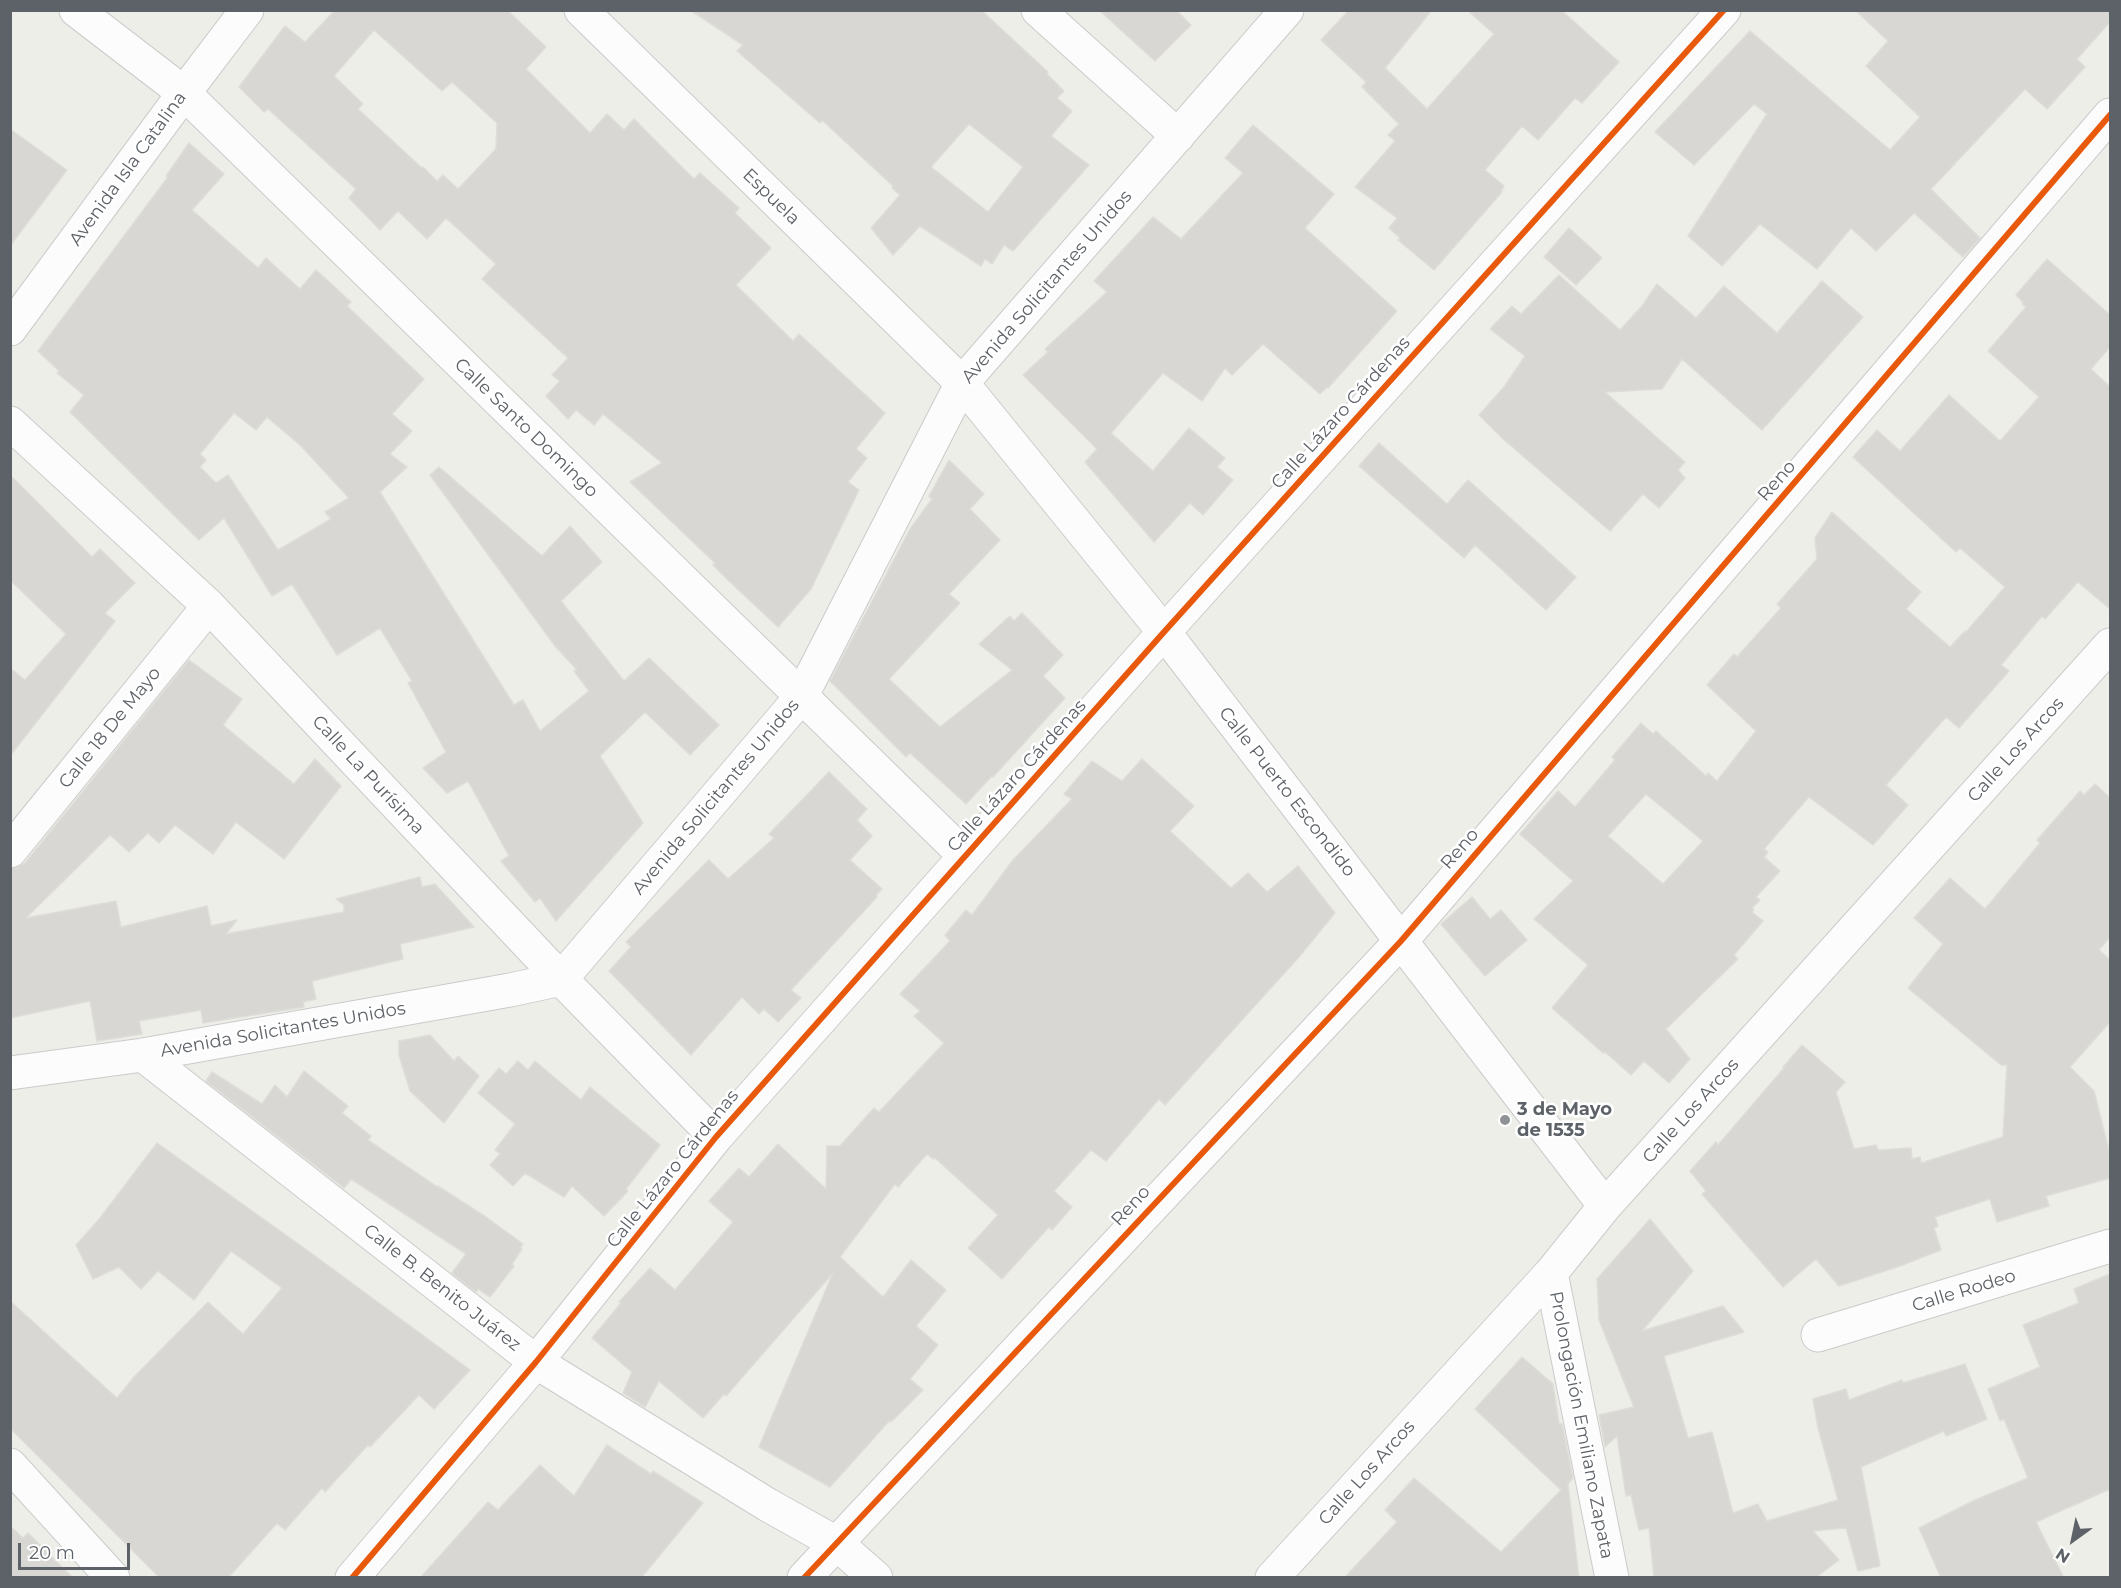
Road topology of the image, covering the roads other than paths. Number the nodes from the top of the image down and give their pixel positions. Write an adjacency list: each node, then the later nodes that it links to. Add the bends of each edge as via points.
1 (76, 10): 7 (street, Calle Santo Domingo)
2 (247, 10): 7 (street, Avenida Isla Catalina)
3 (581, 10): 11 (street, Espuela)
4 (1038, 10): 9 (street)
5 (1287, 10): 9 (street, Avenida Solicitantes Unidos)
6 (1724, 10): 14 (street, Calle Lázaro Cárdenas)
7 (184, 93): 10 (street, Avenida Isla Catalina); 16 (street, Calle Santo Domingo)
8 (2110, 115): 19 (street, Reno)
9 (1178, 136): 11 (street, Avenida Solicitantes Unidos)
10 (10, 329)
11 (962, 383): 14 (street, Calle Puerto Escondido); 16 (street, Avenida Solicitantes Unidos)
12 (10, 423): 13 (street, Calle La Purísima)
13 (209, 606): 17 (street, Calle 18 De Mayo); 20 (street, Calle La Purísima)
14 (1164, 632): 18 (street, Calle Lázaro Cárdenas); 19 (street, Calle Puerto Escondido)
15 (2110, 645): 24 (street, Calle Los Arcos)
16 (801, 697): 18 (street, Calle Santo Domingo); 20 (street, Avenida Solicitantes Unidos)
17 (10, 851)
18 (965, 856): 23 (street, Calle Lázaro Cárdenas)
19 (1401, 941): 24 (street, Calle Puerto Escondido); 30 (street, Reno)
20 (561, 979): 21 (street, Avenida Solicitantes Unidos); 23 (street, Calle La Purísima)
21 (143, 1055): 22 (street, Avenida Solicitantes Unidos); 28 (street, Calle B. Benito Juárez)
22 (10, 1073)
23 (716, 1137): 28 (street, Calle Lázaro Cárdenas)
24 (1605, 1206): 26 (street, Calle Los Arcos)
25 (2110, 1246): 27 (street, Calle Rodeo)
26 (1551, 1273): 35 (street, Calle Los Arcos); 36 (street, Prolongación Emiliano Zapata)
27 (1818, 1335)
28 (536, 1362): 30 (street, Calle B. Benito Juárez); 32 (street, Calle Lázaro Cárdenas)
29 (10, 1465): 31 (street)
30 (836, 1543): 33 (street, Reno); 34 (street, Calle B. Benito Juárez)
31 (113, 1578)
32 (352, 1578)
33 (804, 1578)
34 (876, 1578)
35 (1272, 1578)
36 (1612, 1578)

